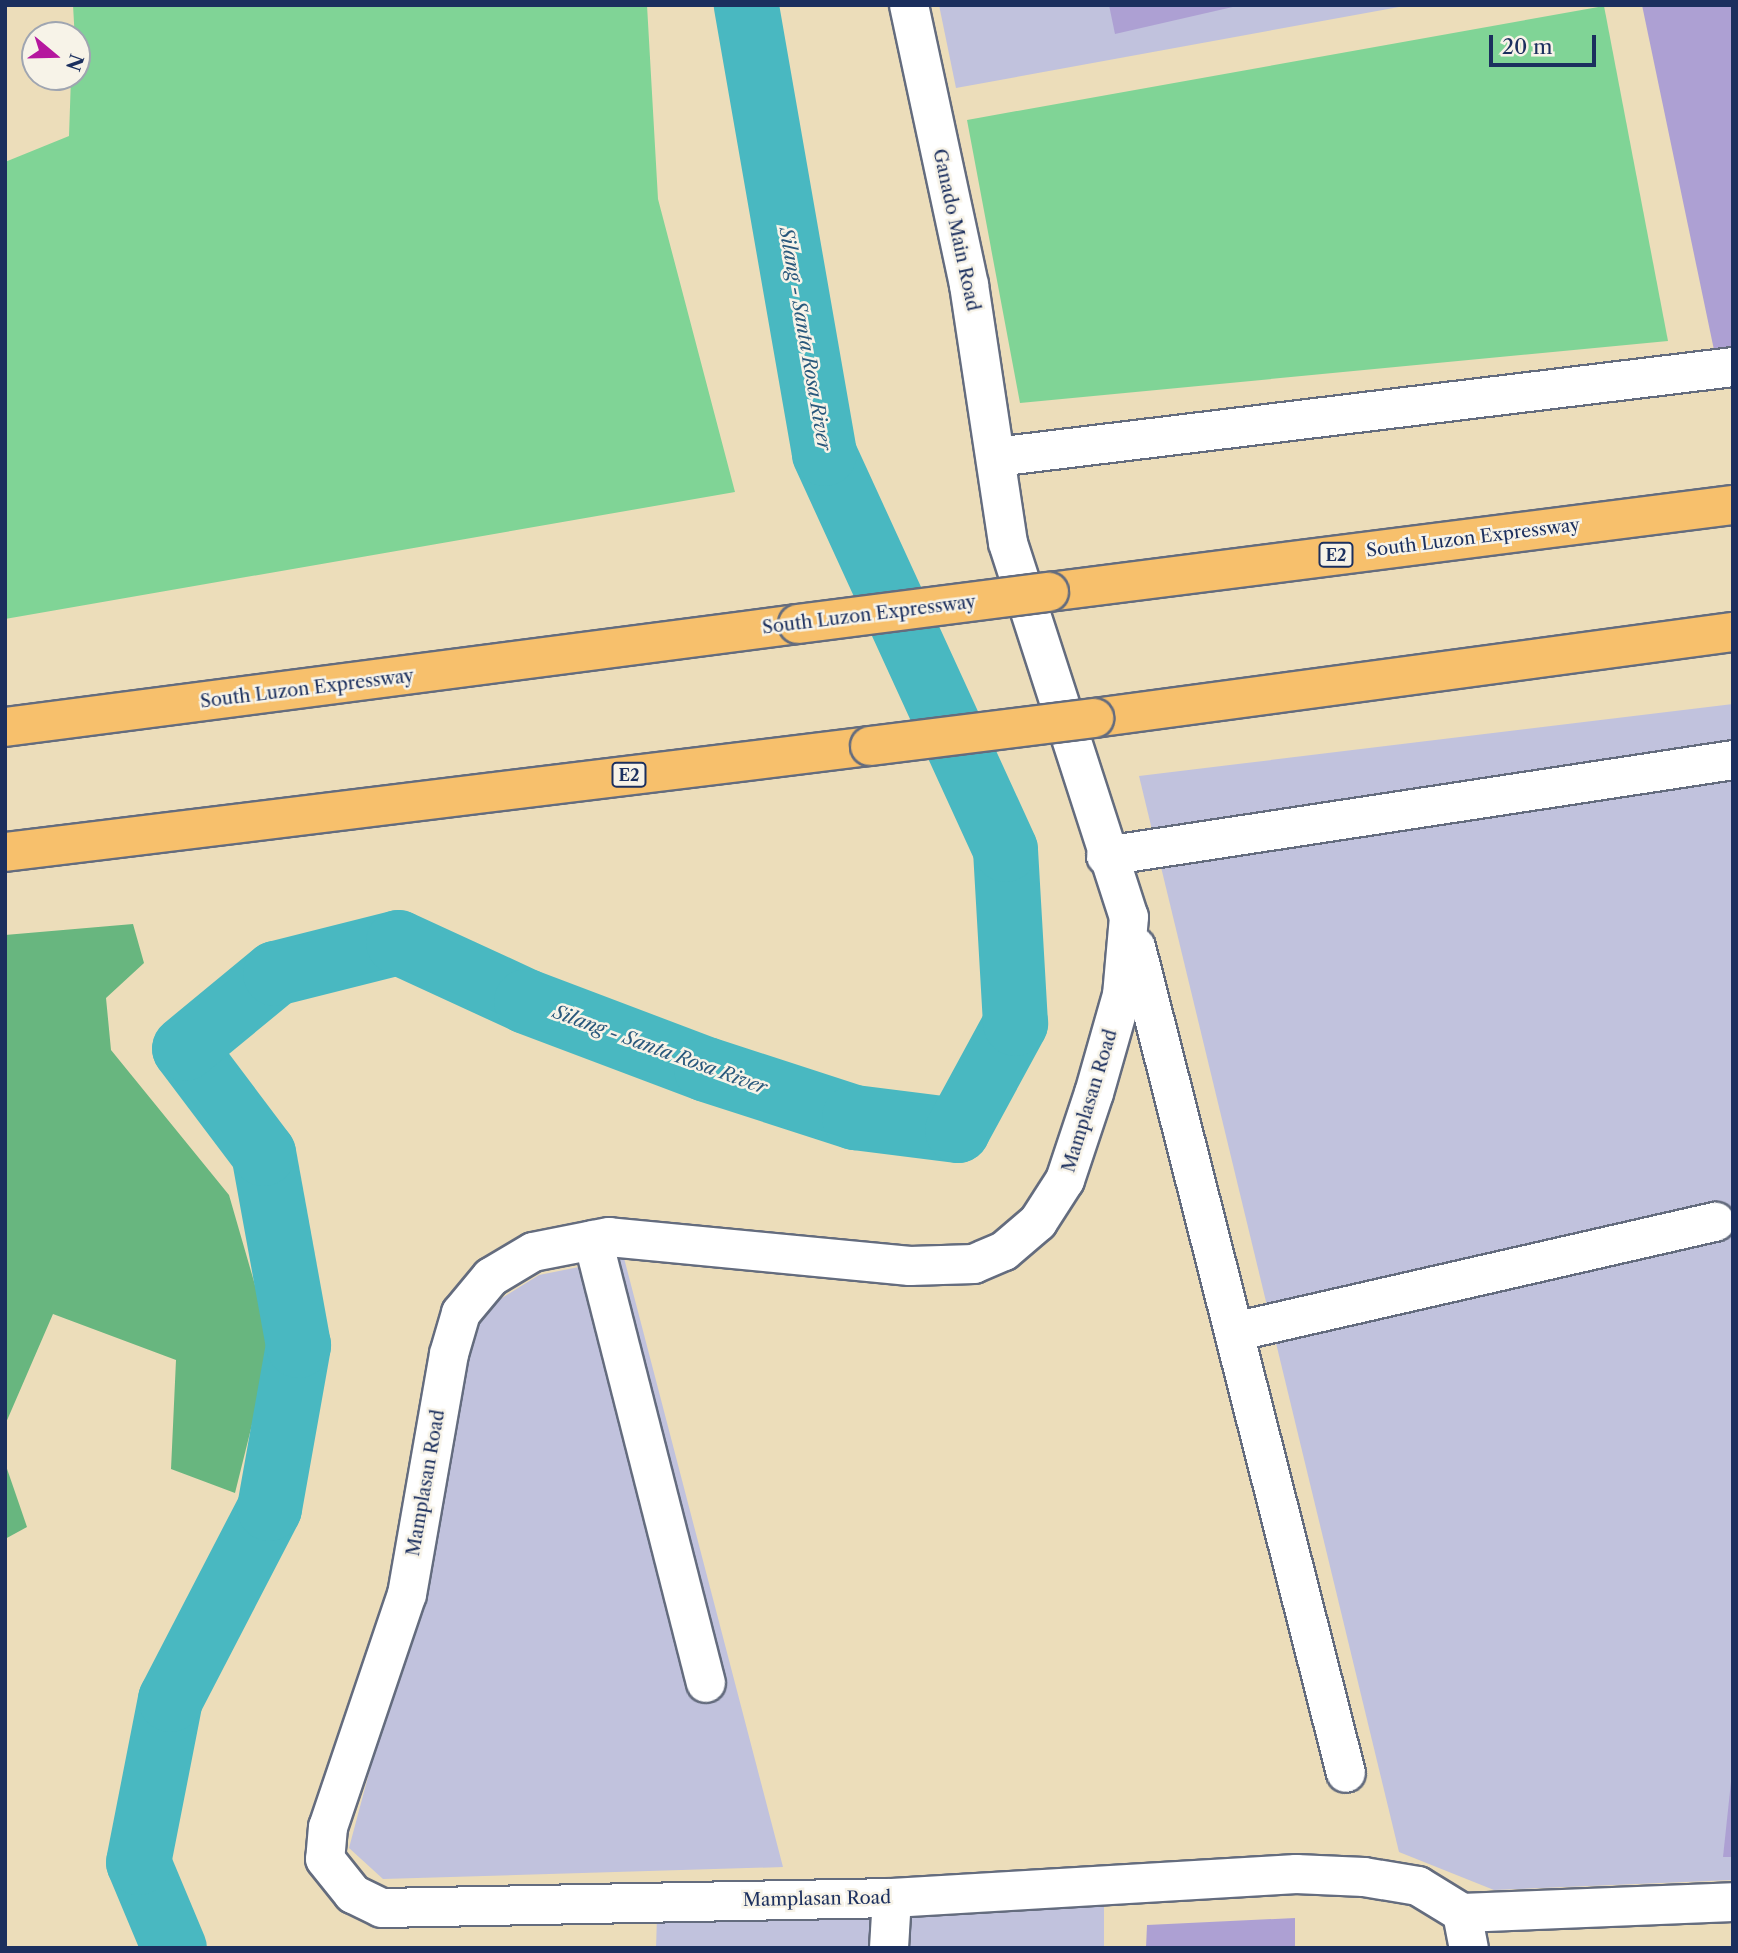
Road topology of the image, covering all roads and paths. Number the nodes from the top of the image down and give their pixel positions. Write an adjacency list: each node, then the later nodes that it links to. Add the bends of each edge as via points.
1 (909, 5): 3 (street, Ganado Main Road, via 969,285)
2 (1733, 367): 3 (street)
3 (996, 457): 9 (street, Mamplasan Road, via 1008,543)
4 (1733, 505): 6 (highway, South Luzon Expressway / E2, bridge)
5 (1733, 632): 8 (highway, E2, bridge, via 1094,718)
6 (5, 727)
7 (1733, 760): 9 (street)
8 (5, 852)
9 (1106, 856): 10 (street, Mamplasan Road)
10 (1129, 917): 12 (street, Mamplasan Road, via 1122,995 1065,1180 1038,1222 1004,1251 974,1264 910,1266); 13 (street)
11 (1716, 1222): 13 (street)
12 (593, 1240): 14 (street); 16 (street, Mamplasan Road, via 533,1252 491,1277 461,1313 407,1594 328,1826 325,1859 353,1894 382,1908)
13 (1234, 1332): 15 (street)
14 (706, 1683)
15 (1346, 1773)
16 (892, 1898): 18 (street, Mamplasan Road, via 1296,1874 1419,1886); 19 (street)
17 (1733, 1902): 18 (street)
18 (1466, 1930)
19 (889, 1948)

